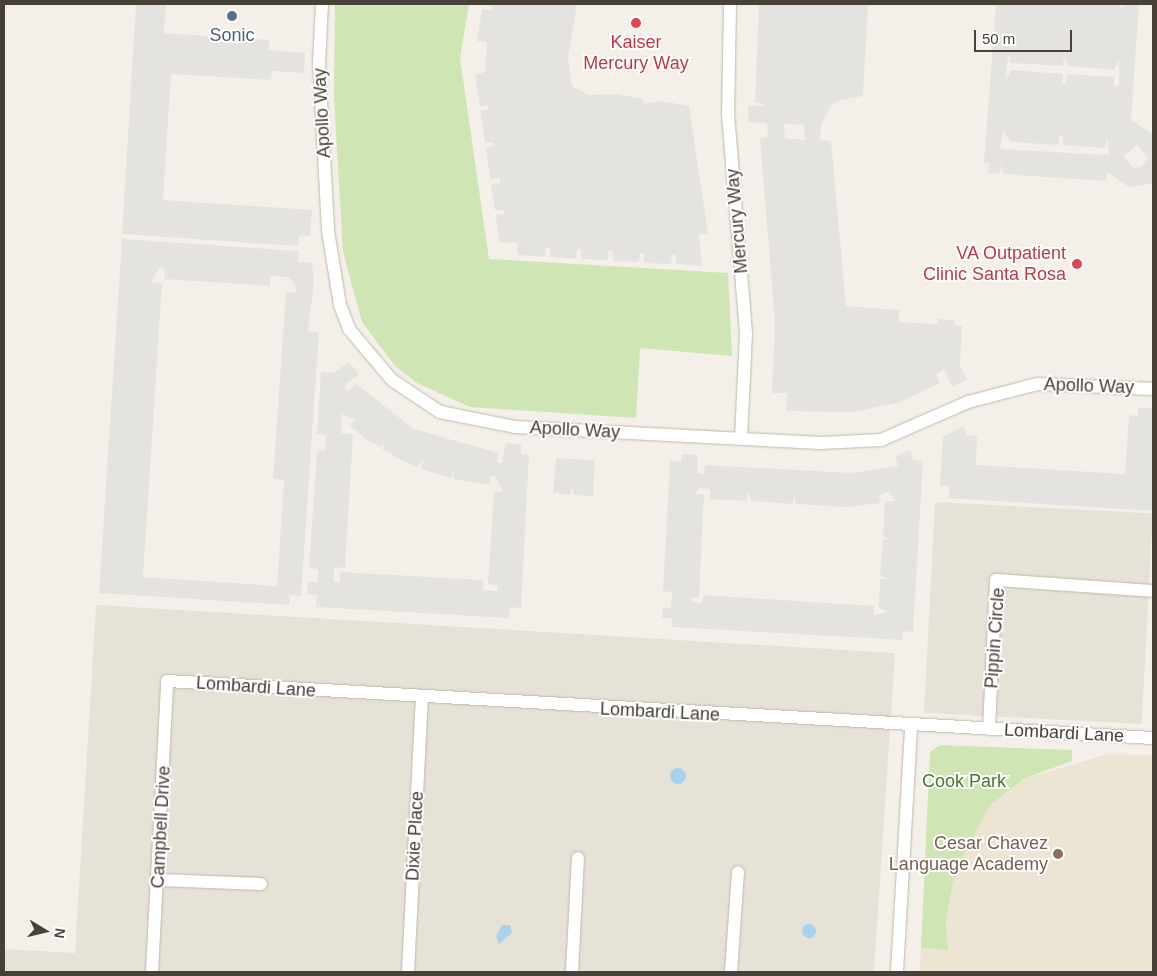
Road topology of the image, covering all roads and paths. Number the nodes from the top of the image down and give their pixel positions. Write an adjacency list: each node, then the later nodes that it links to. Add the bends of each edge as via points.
1 (322, 4): 4 (street, Apollo Way, via 319,63 336,285 349,329 392,380 440,412 478,421 533,428)
2 (730, 4): 4 (street, Mercury Way, via 728,114 746,333)
3 (1153, 389): 4 (street, Apollo Way, via 1037,384 968,402 881,440 821,443)
4 (741, 438)
5 (1153, 591): 9 (street, Pippin Circle, via 996,580)
6 (167, 681): 7 (street, Lombardi Lane); 13 (street, Campbell Drive)
7 (422, 699): 8 (street, Lombardi Lane); 16 (street, Dixie Place)
8 (911, 726): 9 (street, Lombardi Lane); 19 (street)
9 (989, 729): 10 (street, Lombardi Lane)
10 (1153, 738)
11 (578, 858): 17 (street)
12 (738, 872): 18 (street)
13 (159, 880): 14 (street); 15 (street, Campbell Drive)
14 (261, 884)
15 (152, 972)
16 (408, 972)
17 (572, 972)
18 (731, 972)
19 (897, 972)

